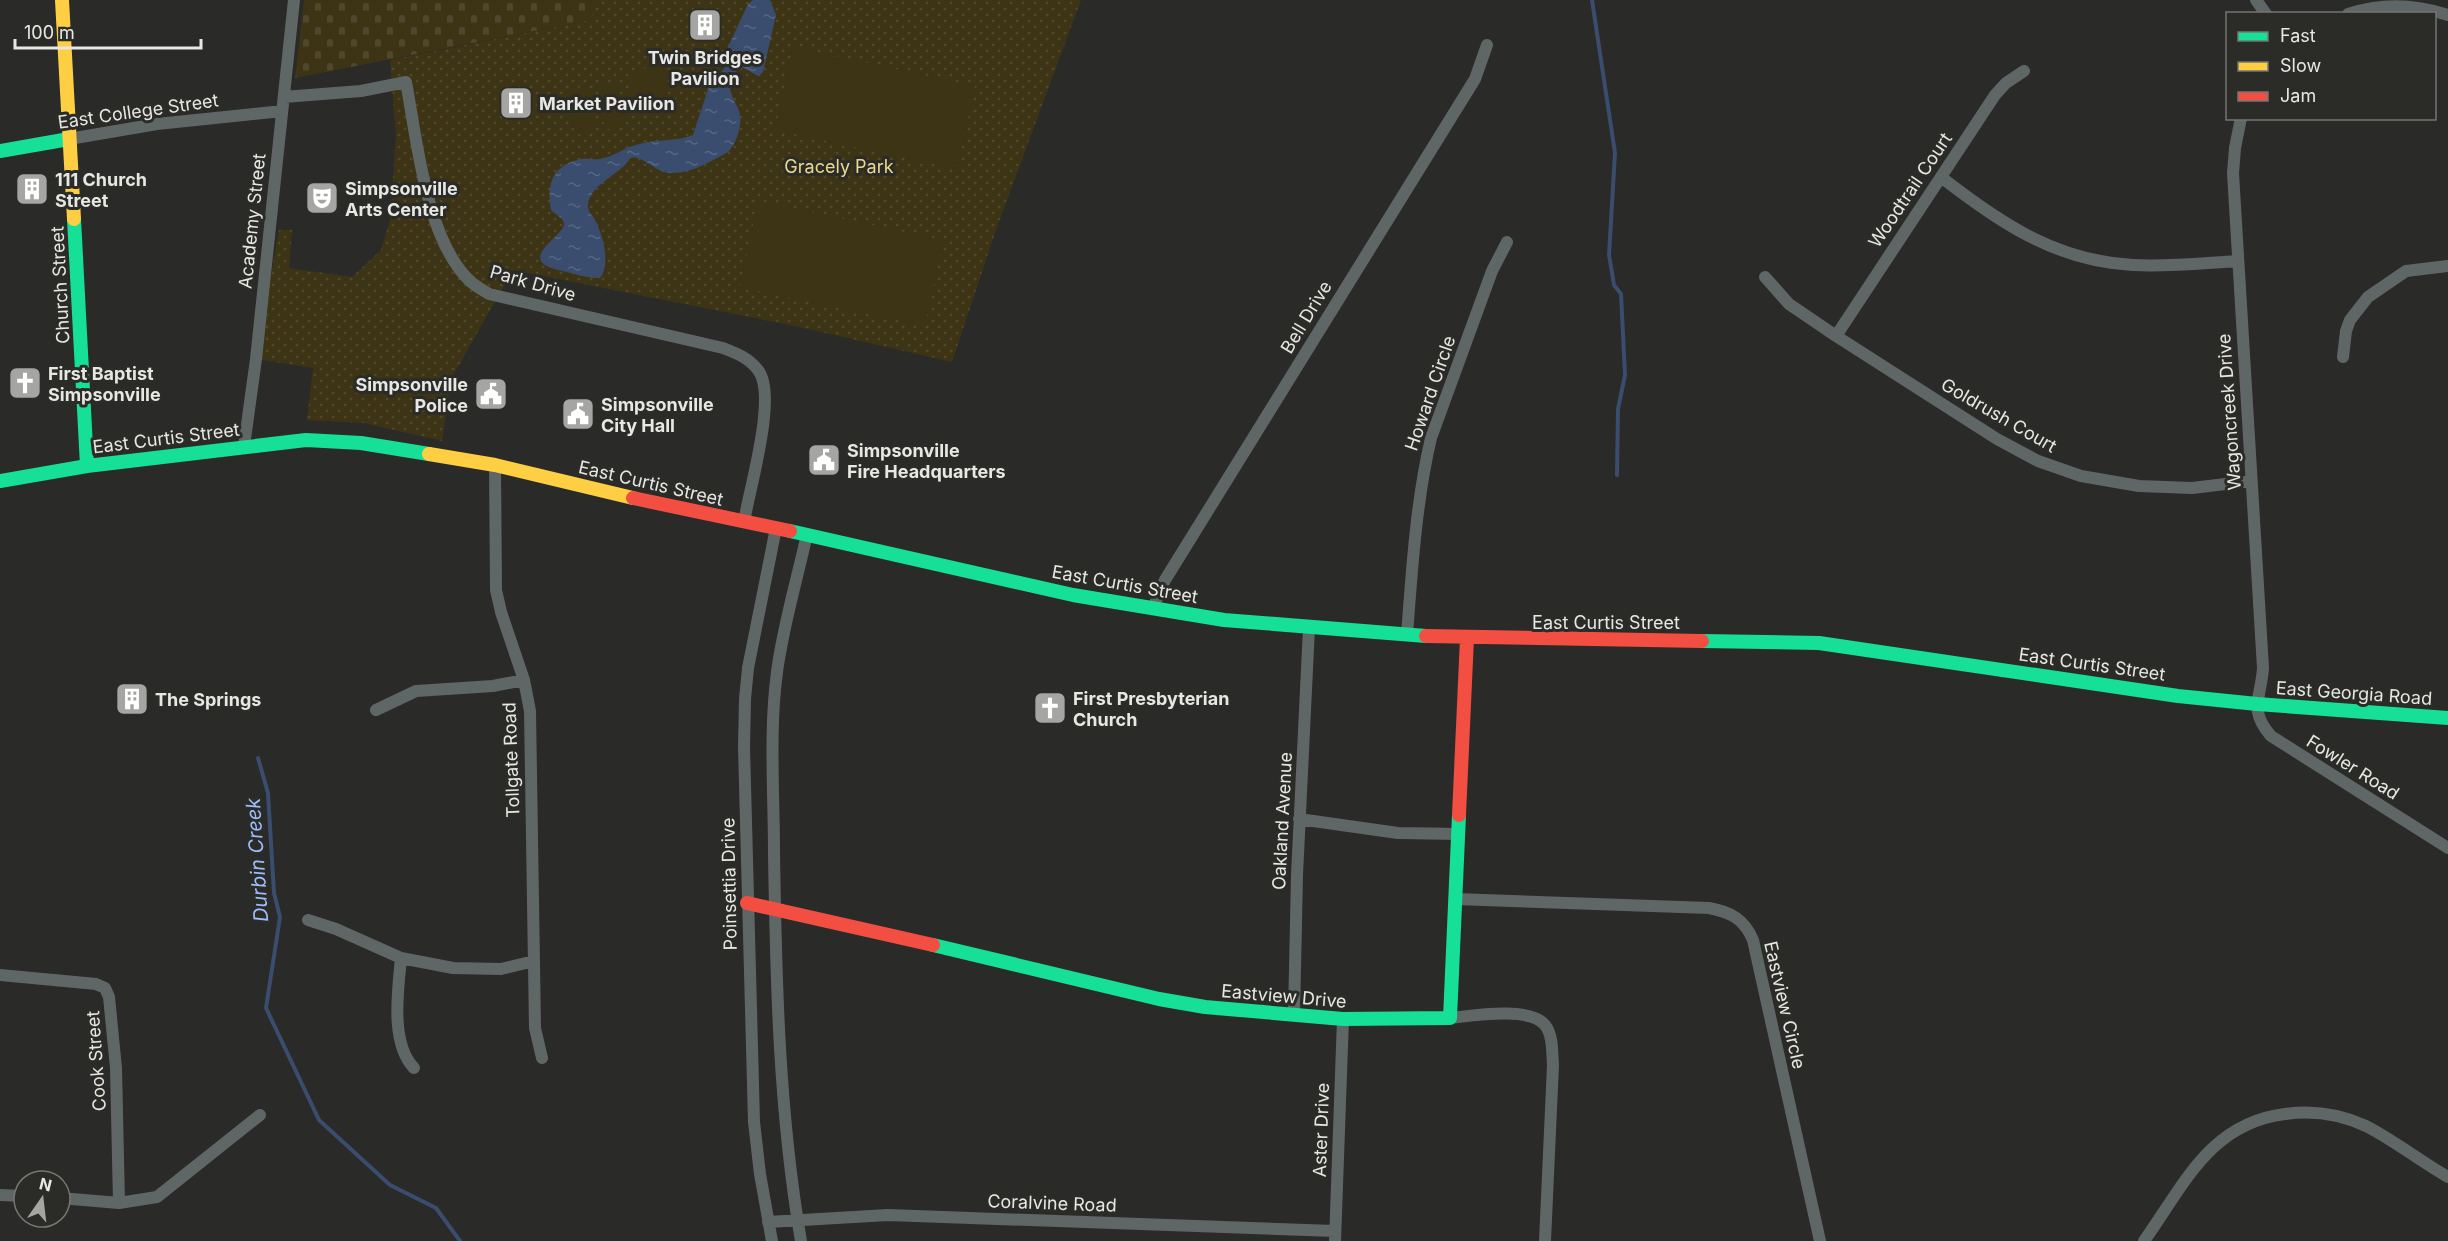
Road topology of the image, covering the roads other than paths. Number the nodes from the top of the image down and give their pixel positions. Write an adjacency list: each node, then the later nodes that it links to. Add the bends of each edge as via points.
1 (62, 0): 11 (main road, Church Street)
2 (294, 0): 8 (street, Academy Street)
3 (2408, 3): 4 (street); 5 (street)
4 (2357, 12)
5 (2448, 15)
6 (1487, 45): 28 (street, Bell Drive, via 1475,79 1172,570)
7 (2024, 72): 13 (street, Woodtrail Court, via 2001,87)
8 (284, 97): 9 (street, Academy Street); 25 (street, Park Drive, via 361,91 406,82 438,232 470,282 489,294 723,348 743,356 755,367 765,390 763,432)
9 (282, 111): 11 (street, East College Street, via 157,124); 20 (street, Academy Street)
10 (2241, 120): 15 (street, Wagoncreek Drive, via 2233,173)
11 (69, 139): 12 (main road, East College Street); 22 (main road, Church Street)
12 (0, 151)
13 (1941, 177): 15 (street, via 2019,232 2083,258 2133,265); 18 (street, Woodtrail Court)
14 (1507, 242): 30 (street, Howard Circle, via 1492,270 1431,438 1417,523)
15 (2238, 261): 24 (street, Wagoncreek Drive)
16 (2448, 266): 19 (street, via 2406,271 2380,286 2350,320)
17 (1766, 277): 18 (street, Goldrush Court, via 1790,304)
18 (1836, 336): 24 (street, Goldrush Court, via 1997,439 2058,469 2103,482 2139,486 2192,488)
19 (2343, 357)
20 (244, 446): 21 (main road, East Curtis Street, via 306,440 361,443); 22 (main road, East Curtis Street)
21 (495, 465): 25 (main road, East Curtis Street); 32 (street, Tollgate Road, via 496,590)
22 (87, 466): 23 (main road, East Curtis Street)
23 (0, 481)
24 (2252, 481): 33 (street, Wagoncreek Drive, via 2263,668)
25 (744, 522): 26 (main road, East Curtis Street)
26 (776, 528): 27 (main road, East Curtis Street); 40 (street, Poinsettia Drive, via 745,699)
27 (807, 534): 28 (main road, East Curtis Street, via 1073,595); 41 (street, via 776,682 773,716)
28 (1153, 608): 29 (main road, East Curtis Street)
29 (1310, 628): 30 (main road, East Curtis Street); 36 (street, Oakland Avenue)
30 (1407, 635): 31 (main road, East Curtis Street)
31 (1467, 638): 33 (main road, East Curtis Street, via 1819,643 2124,688); 37 (main road)
32 (524, 680): 34 (street, via 416,691); 44 (street, Tollgate Road, via 530,711)
33 (2258, 703): 35 (main road, East Georgia Road); 38 (street, Fowler Road, via 2256,712 2271,736)
34 (376, 710)
35 (2448, 718)
36 (1299, 819): 37 (street, via 1398,833); 46 (street, Oakland Avenue)
37 (1459, 834): 39 (main road)
38 (2448, 848)
39 (1455, 899): 47 (main road); 61 (street, Eastview Circle, via 1710,908 1730,913 1742,922 1753,940)
40 (747, 903): 41 (main road, Eastview Drive); 56 (street, Poinsettia Drive, via 754,1122)
41 (775, 910): 46 (main road, Eastview Drive, via 1159,999); 55 (street, via 783,1098)
42 (308, 920): 43 (street)
43 (402, 958): 44 (street, via 453,968 501,969); 50 (street, via 399,1041 405,1058)
44 (534, 961): 49 (street, Tollgate Road, via 535,1028)
45 (0, 975): 54 (street, Cook Street, via 105,988 116,1068)
46 (1294, 1016): 48 (main road, Eastview Drive)
47 (1449, 1018): 48 (main road, Eastview Drive); 60 (street, via 1513,1014 1533,1017 1546,1027 1550,1036)
48 (1342, 1019): 57 (street, Aster Drive)
49 (542, 1058)
50 (414, 1068)
51 (260, 1115): 54 (street, via 157,1197)
52 (2448, 1177): 62 (street, via 2349,1119 2316,1112 2274,1115 2244,1125 2213,1146)
53 (72, 1199): 54 (street)
54 (119, 1203)
55 (797, 1219): 56 (street, Coralvine Road); 57 (street, Coralvine Road, via 888,1215); 59 (street)
56 (768, 1222): 58 (street, Poinsettia Drive)
57 (1335, 1236)
58 (772, 1241)
59 (801, 1241)
60 (1545, 1241)
61 (1820, 1241)
62 (2144, 1241)

